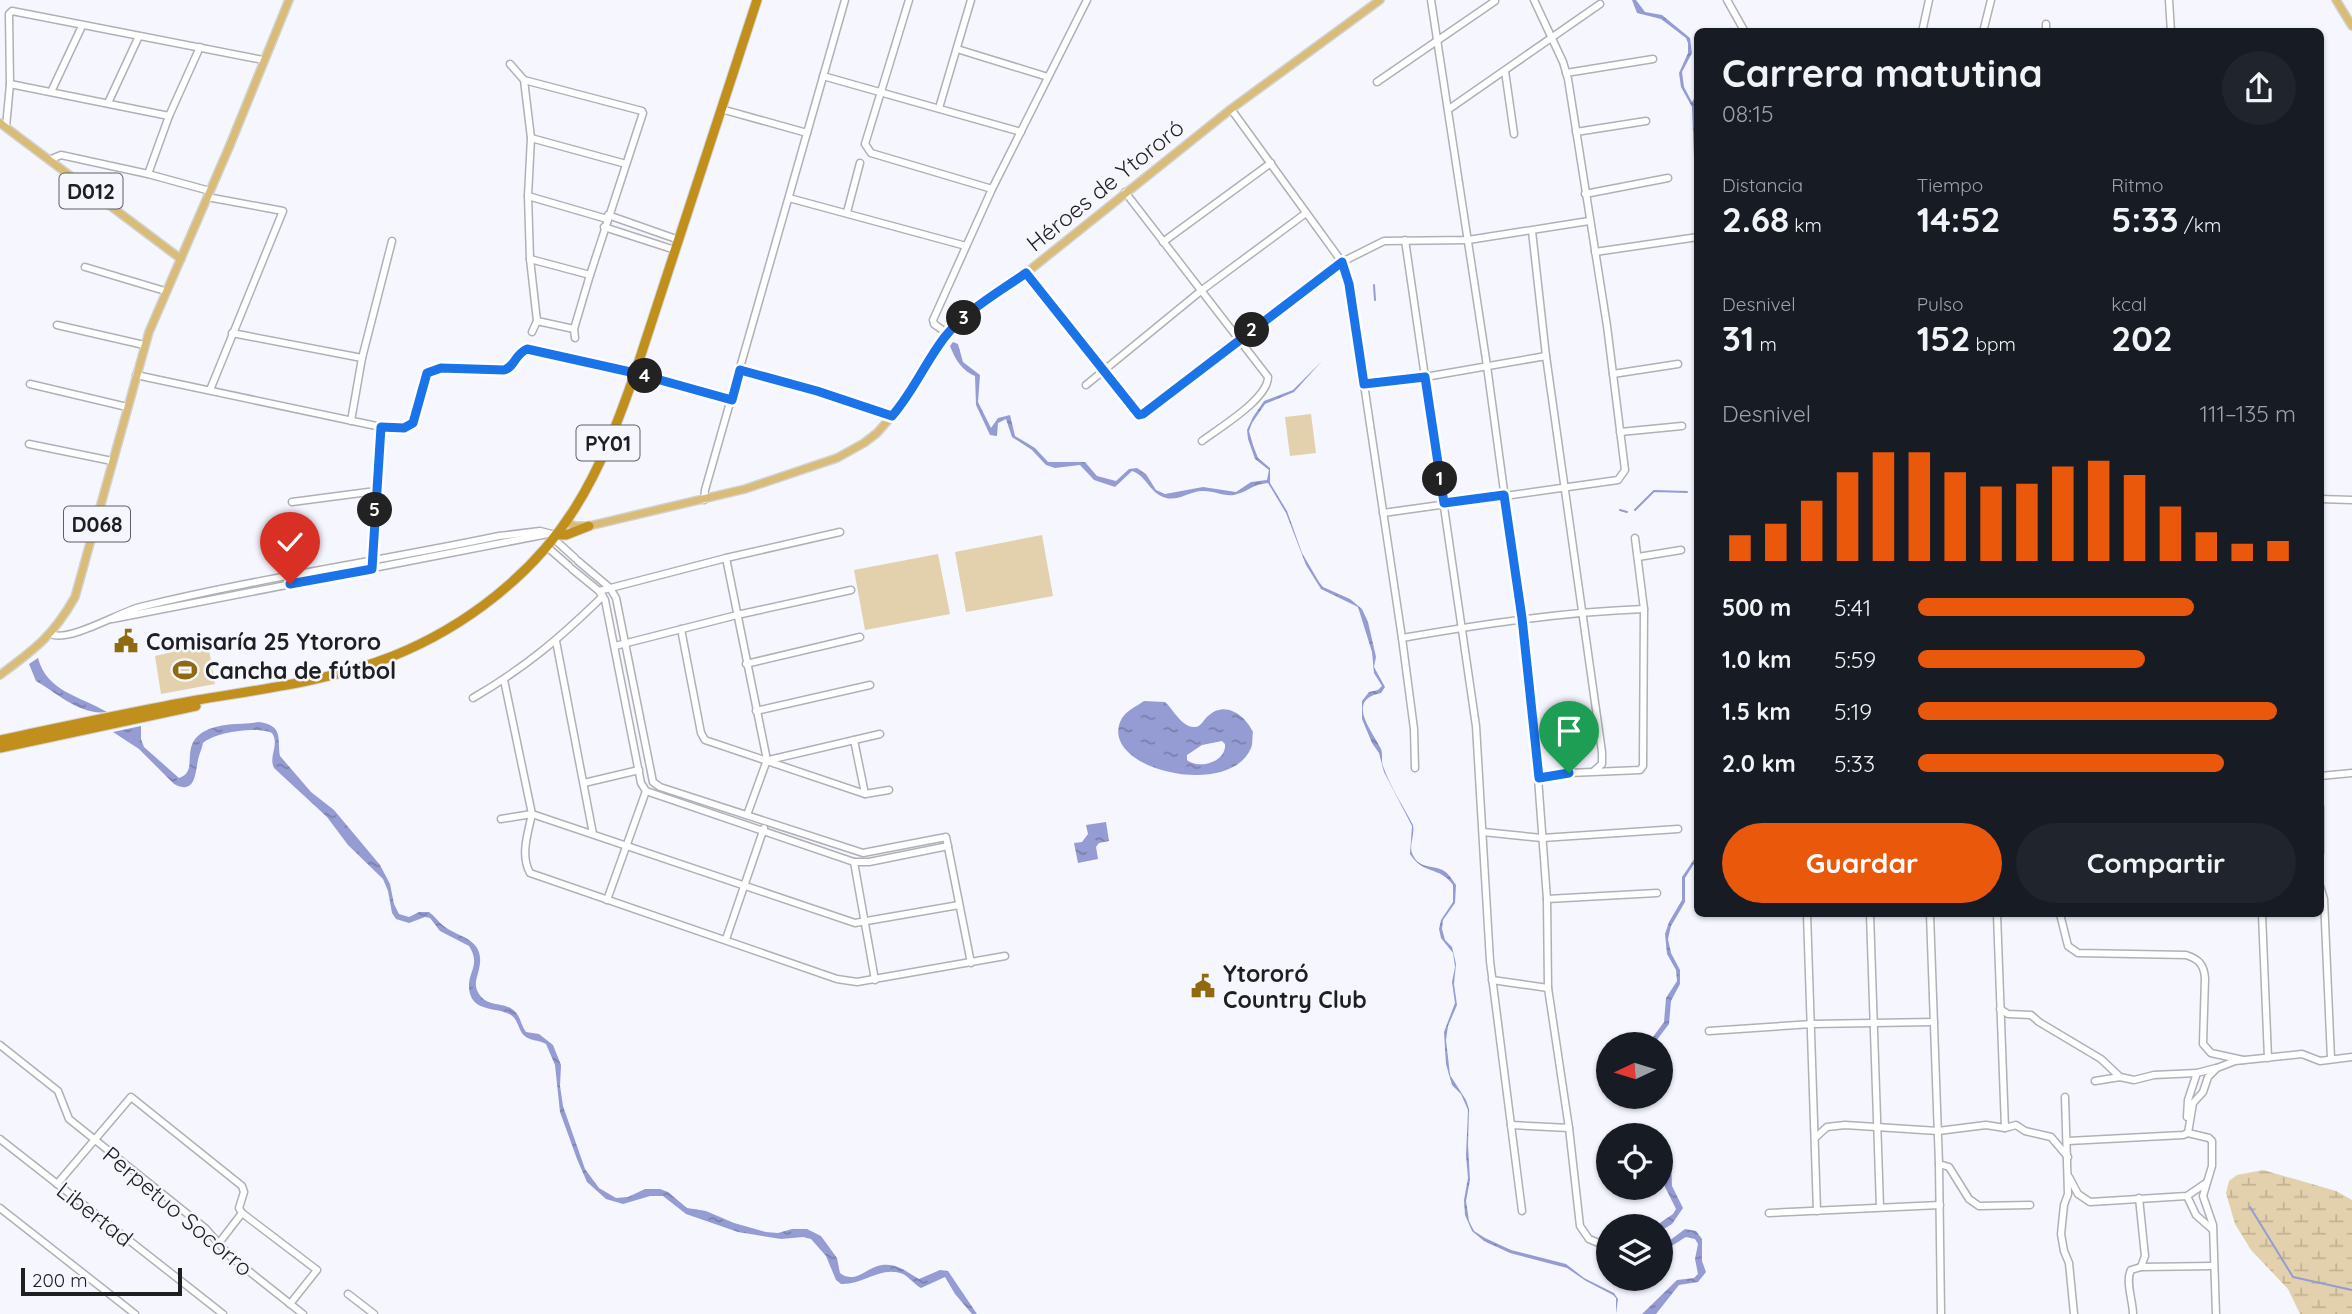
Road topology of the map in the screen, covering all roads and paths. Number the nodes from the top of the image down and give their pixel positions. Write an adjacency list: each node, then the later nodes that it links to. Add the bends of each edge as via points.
1 (289, 0): 29 (main road, D068)
2 (757, 0): 42 (highway, PY01)
3 (845, 0): 33 (street)
4 (909, 0): 39 (street)
5 (971, 0): 27 (street)
6 (1087, 0): 34 (street)
7 (1380, 0): 43 (main road, Héroes de Ytororó)
8 (1431, 0): 25 (street)
9 (1534, 0): 24 (street)
10 (1727, 0): 19 (street)
11 (1928, 0): 20 (street)
12 (1991, 0): 21 (street)
13 (2169, 0): 22 (street)
14 (2336, 0): 18 (main road)
15 (1495, 1): 25 (street)
16 (1600, 4): 24 (street)
17 (82, 26): 23 (street); 37 (street, via 10,12); 38 (street)
18 (2352, 26)
19 (1743, 28)
20 (1923, 28)
21 (1984, 28)
22 (2169, 28)
23 (139, 36): 26 (street); 40 (street)
24 (1551, 39): 31 (street); 32 (street)
25 (1437, 41): 36 (street); 44 (street)
26 (200, 47): 29 (street); 45 (street)
27 (957, 49): 34 (street); 41 (street)
28 (1653, 59): 32 (street)
29 (264, 60): 61 (main road, D068)
30 (510, 64): 35 (street)
31 (1505, 71): 44 (street); 51 (street)
32 (1566, 73): 49 (street)
33 (823, 76): 39 (street); 50 (street)
34 (1048, 77): 48 (street)
35 (524, 80): 52 (street); 56 (street, via 642,111)
36 (1377, 82)
37 (10, 85): 38 (street); 47 (street)
38 (51, 92): 40 (street)
39 (881, 92): 41 (street); 59 (street, via 865,144 871,153)
40 (108, 103): 45 (street)
41 (939, 108): 48 (street)
42 (721, 109): 50 (street); 76 (highway, PY01)
43 (1231, 109): 55 (street); 60 (main road, Héroes de Ytororó)
44 (1449, 109): 73 (street)
45 (169, 116): 57 (street)
46 (1646, 121): 49 (street)
47 (3, 125): 53 (main road, D012)
48 (1021, 132): 59 (street)
49 (1576, 132): 62 (street)
50 (807, 133): 64 (street)
51 (1514, 134)
52 (531, 138): 56 (street); 63 (street)
53 (49, 160): 57 (street, via 61,155); 79 (main road, D012)
54 (860, 163): 65 (street)
55 (1271, 163): 66 (street); 75 (street)
56 (625, 164): 67 (street)
57 (148, 174): 61 (street)
58 (1668, 178): 62 (street)
59 (992, 189): 77 (street)
60 (1125, 192): 75 (street); 83 (main road, Héroes de Ytororó)
61 (209, 194): 79 (main road, D068); 91 (street, via 283,211)
62 (1585, 194): 68 (street)
63 (528, 196): 67 (street); 80 (street)
64 (789, 198): 65 (street); 100 (street)
65 (846, 212): 77 (street)
66 (1306, 213): 81 (street); 85 (street)
67 (608, 217): 69 (street); 76 (street)
68 (1589, 221): 70 (street); 78 (street)
69 (604, 227): 76 (street); 84 (street)
70 (1532, 230): 73 (street); 96 (street)
71 (1694, 238): 78 (street)
72 (1405, 240): 73 (street); 81 (street, via 1376,243); 105 (street)
73 (1468, 240): 99 (street)
74 (392, 241): 97 (street)
75 (1163, 243): 85 (street)
76 (677, 245): 102 (highway, PY01)
77 (966, 246): 92 (street, via 933,320)
78 (1595, 252): 103 (street)
79 (181, 259): 86 (main road, D068)
80 (530, 259): 84 (street); 87 (street)
81 (1342, 262): 94 (street); 107 (street)
82 (85, 267): 86 (street)
83 (1026, 273): 92 (main road, Héroes de Ytororó); 101 (street)
84 (590, 275): 89 (street)
85 (1202, 290): 94 (street); 101 (street)
86 (165, 292): 95 (main road, D068)
87 (537, 321): 89 (street); 90 (street)
88 (57, 326): 95 (street)
89 (574, 329): 93 (street)
90 (532, 332)
91 (232, 333): 97 (street); 109 (street)
92 (946, 336): 112 (main road, Héroes de Ytororó)
93 (575, 338)
94 (1240, 339): 101 (street, via 1139,415); 117 (street, via 1268,377 1268,384 1243,411)
95 (144, 345): 104 (main road, D068)
96 (1546, 356): 99 (street); 120 (street)
97 (362, 358): 113 (street)
98 (1678, 364): 103 (street)
99 (1487, 366): 105 (street); 122 (street)
100 (740, 370): 110 (street); 112 (street)
101 (1102, 371): 108 (street)
102 (635, 373): 110 (street); 115 (street, via 527,349 504,370 441,368 427,373 413,423 404,428); 128 (highway, PY01, via 607,448)
103 (1613, 374): 116 (street)
104 (136, 375): 109 (street); 111 (main road, D068)
105 (1425, 377): 107 (street); 127 (street)
106 (30, 384): 111 (street)
107 (1364, 384): 129 (street)
108 (1086, 385)
109 (210, 390): 113 (street)
110 (732, 400): 124 (street)
111 (127, 407): 119 (main road, D068)
112 (892, 416): 124 (main road, Héroes de Ytororó, via 864,443 837,458)
113 (351, 421): 115 (street)
114 (1682, 426): 116 (street)
115 (381, 427): 121 (street)
116 (1620, 432): 120 (street, via 1625,470 1618,480)
117 (1202, 441)
118 (29, 444): 119 (street)
119 (113, 461): 152 (main road, D068, via 75,597)
120 (1564, 486): 122 (street); 146 (street)
121 (376, 491): 126 (street); 139 (street)
122 (1504, 495): 127 (street); 148 (street)
123 (2324, 499): 125 (street)
124 (704, 500): 131 (main road, Héroes de Ytororó)
125 (2352, 500)
126 (292, 502)
127 (1444, 503): 129 (street); 150 (street)
128 (575, 508): 130 (highway, PY01); 131 (highway, via 580,519)
129 (1383, 513): 154 (street)
130 (566, 522): 131 (main road, Héroes de Ytororó); 133 (highway, PY01)
131 (591, 526): 133 (highway)
132 (840, 533): 138 (street)
133 (552, 536): 135 (highway, PY01); 139 (street, via 536,534); 140 (street)
134 (1635, 538): 137 (street)
135 (546, 546): 143 (street); 164 (highway, PY01, via 499,593 424,642 391,657 336,674)
136 (1681, 550): 137 (street)
137 (1638, 557): 145 (street)
138 (726, 558): 140 (street); 147 (street)
139 (372, 565): 142 (street); 144 (street)
140 (610, 588): 143 (street); 156 (street)
141 (851, 590): 147 (street)
142 (202, 592): 144 (street); 149 (street, via 125,611)
143 (601, 593): 155 (street); 157 (street)
144 (204, 601): 149 (street)
145 (1644, 609): 146 (street); 172 (street, via 1644,762 1640,770)
146 (1583, 611): 148 (street); 172 (street, via 1603,760)
147 (737, 615): 151 (street); 158 (street)
148 (1522, 618): 150 (street); 175 (street)
149 (111, 619): 152 (street, via 65,637)
150 (1460, 628): 154 (street); 187 (street, via 1476,726)
151 (681, 629): 156 (street); 169 (street, via 702,737)
152 (51, 634): 159 (main road, D068)
153 (860, 637): 158 (street)
154 (1402, 638): 170 (street)
155 (556, 641): 160 (street); 177 (street)
156 (625, 643): 157 (street); 176 (street)
157 (615, 646): 171 (street)
158 (746, 664): 163 (street)
159 (0, 675)
160 (504, 680): 162 (street); 181 (street)
161 (870, 685): 163 (street)
162 (473, 698)
163 (756, 711): 169 (street)
164 (92, 725): 166 (highway, PY01); 168 (highway, PY01)
165 (880, 734): 167 (street)
166 (0, 740)
167 (855, 740): 169 (street); 180 (street)
168 (0, 748)
169 (767, 760): 180 (street); 182 (street)
170 (1416, 768)
171 (639, 769): 177 (street); 178 (street)
172 (1594, 771): 175 (street)
173 (2352, 773): 174 (street)
174 (2324, 775)
175 (1539, 778): 189 (street)
176 (653, 782): 178 (street); 178 (street); 182 (street)
177 (583, 783): 188 (street)
178 (646, 789): 186 (street); 190 (street)
179 (889, 790): 180 (street)
180 (865, 794)
181 (532, 814): 183 (street); 188 (street); 197 (street, via 525,856 530,873)
182 (747, 815): 184 (street)
183 (501, 819)
184 (767, 822): 186 (street); 191 (street, via 863,853 946,837)
185 (1678, 829): 189 (street)
186 (763, 831): 192 (street); 193 (street)
187 (1483, 832): 189 (street); 210 (street)
188 (593, 834): 190 (street)
189 (1542, 838): 195 (street)
190 (627, 845): 193 (street); 197 (street)
191 (948, 846): 192 (street); 198 (street)
192 (854, 862): 205 (street)
193 (745, 885): 205 (street); 206 (street)
194 (1657, 893): 195 (street)
195 (1547, 899): 211 (street)
196 (2324, 899): 220 (street)
197 (607, 900): 206 (street)
198 (959, 905): 205 (street); 208 (street)
199 (1807, 917): 215 (street)
200 (1870, 917): 214 (street)
201 (1930, 917): 213 (street)
202 (1997, 917): 212 (street)
203 (2061, 917): 221 (street, via 2068,946 2078,953 2186,956 2201,963 2206,978 2203,1044 2211,1053)
204 (2262, 917): 219 (street)
205 (865, 922): 209 (street)
206 (726, 939): 209 (street, via 837,979)
207 (1005, 956): 208 (street)
208 (971, 963): 209 (street)
209 (875, 980)
210 (1492, 980): 211 (street); 229 (street)
211 (1548, 988): 233 (street)
212 (2000, 1009): 224 (street, via 2031,1015 2101,1059); 227 (street)
213 (1934, 1022): 214 (street); 235 (street)
214 (1874, 1023): 215 (street); 232 (street)
215 (1812, 1024): 216 (street); 228 (street)
216 (1709, 1031)
217 (0, 1045): 239 (street, Perpetuo Socorro, via 58,1091 69,1119)
218 (2352, 1057): 220 (street)
219 (2268, 1058): 220 (street, via 2302,1054 2320,1061); 221 (street)
220 (2331, 1059)
221 (2244, 1060): 222 (street)
222 (2217, 1068): 223 (street); 236 (street, via 2193,1103)
223 (2197, 1073): 224 (street, via 2134,1080); 236 (street, via 2188,1100)
224 (2120, 1077): 225 (street)
225 (2095, 1081)
226 (2065, 1097): 240 (street)
227 (2004, 1109): 230 (street); 234 (street)
228 (1815, 1114): 231 (street); 237 (street)
229 (1511, 1125): 233 (street); 252 (street)
230 (2016, 1125): 234 (street); 241 (street, via 2025,1132 2051,1137)
231 (1827, 1127): 232 (street); 237 (street)
232 (1877, 1127): 235 (street); 250 (street)
233 (1569, 1128): 257 (street, via 1580,1226)
234 (2005, 1128): 235 (street, via 1986,1125)
235 (1938, 1131): 242 (street)
236 (2188, 1133): 240 (street); 244 (street, via 2212,1141)
237 (1816, 1137): 253 (street)
238 (0, 1139): 245 (street, Libertad)
239 (94, 1140): 245 (street); 254 (street, via 131,1097 242,1185); 258 (street, Perpetuo Socorro)
240 (2068, 1141): 241 (street)
241 (2068, 1157): 243 (street)
242 (1939, 1164): 248 (street); 249 (street, via 1949,1167 1969,1199 1979,1206)
243 (2067, 1172): 247 (street, via 2074,1189 2090,1202); 268 (street, via 2061,1234)
244 (2207, 1182): 246 (street); 256 (street, via 2203,1196)
245 (57, 1184): 264 (street, Libertad)
246 (2187, 1196): 247 (street); 256 (street, via 2196,1215)
247 (2139, 1198): 260 (street, via 2145,1256)
248 (1940, 1205): 250 (street); 267 (street)
249 (2030, 1205)
250 (1880, 1207): 253 (street)
251 (0, 1208): 263 (street)
252 (1522, 1211)
253 (1817, 1211): 255 (street)
254 (242, 1213): 258 (street); 262 (street, via 317,1270)
255 (1769, 1213)
256 (2213, 1230): 259 (street)
257 (1596, 1242)
258 (219, 1243): 262 (street, Perpetuo Socorro)
259 (2213, 1266): 260 (street); 270 (street)
260 (2141, 1267): 269 (street, via 2128,1274)
261 (348, 1294): 266 (street)
262 (290, 1304): 265 (street, Perpetuo Socorro)
263 (135, 1314)
264 (223, 1314)
265 (303, 1314)
266 (374, 1314)
267 (1941, 1314)
268 (2074, 1314)
269 (2133, 1314)
270 (2216, 1314)

